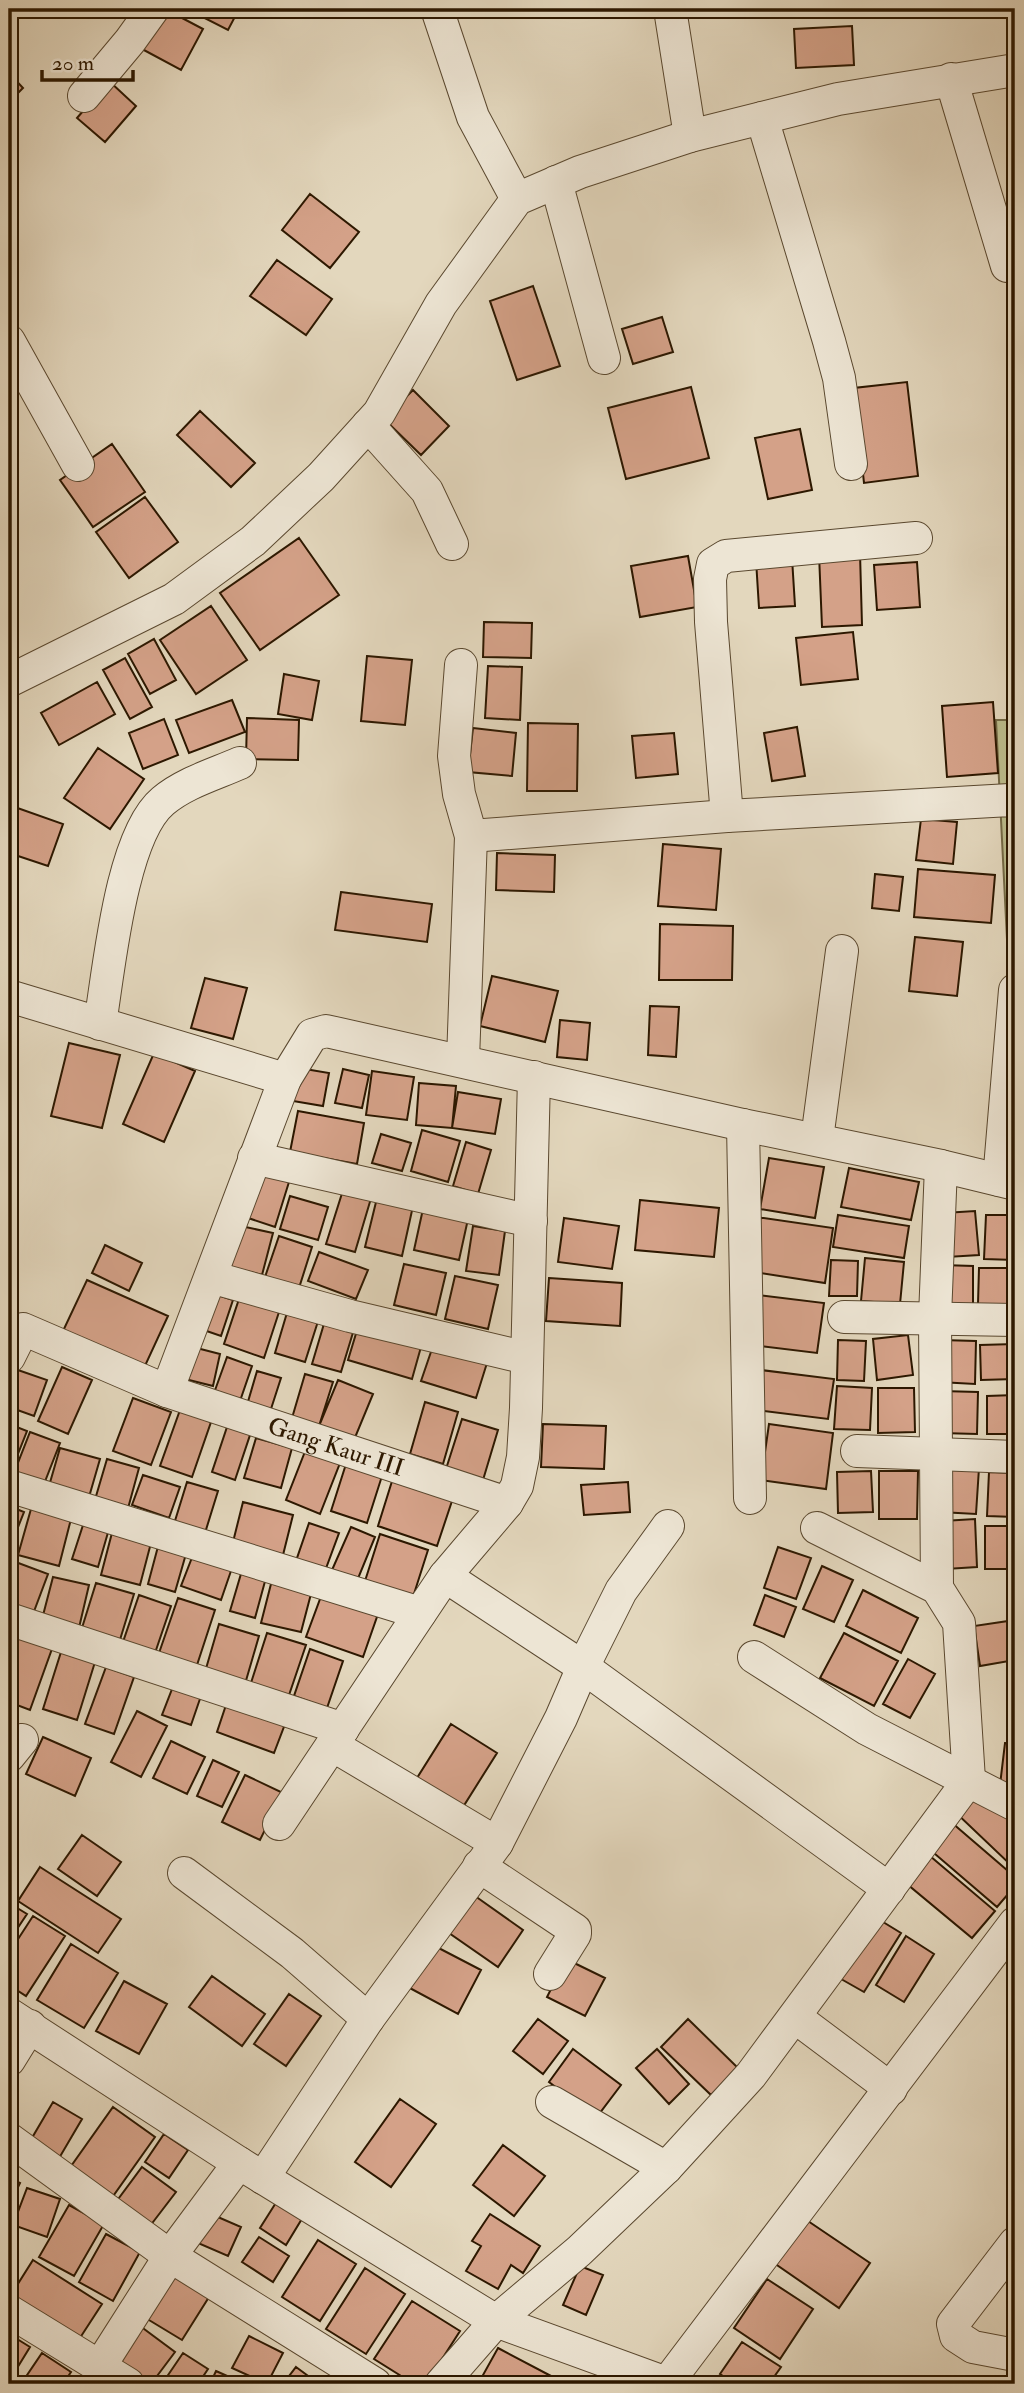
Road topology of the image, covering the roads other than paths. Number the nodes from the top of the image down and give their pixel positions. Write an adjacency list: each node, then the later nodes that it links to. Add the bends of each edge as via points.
1 (153, 9): 6 (street)
2 (437, 9): 10 (street, via 473,117)
3 (670, 9): 8 (street)
4 (1015, 70): 5 (street)
5 (951, 79): 7 (street); 11 (street)
6 (84, 96)
7 (762, 118): 8 (street); 15 (street, via 839,378)
8 (690, 136): 9 (street)
9 (555, 182): 10 (street); 13 (street)
10 (517, 199): 14 (street, via 441,304)
11 (1007, 266)
12 (9, 341): 16 (street)
13 (604, 358)
14 (368, 425): 18 (street, via 427,491); 20 (street, via 253,541 174,599)
15 (851, 464)
16 (78, 465)
17 (916, 538): 23 (street, via 726,556 713,564 711,622)
18 (452, 544)
19 (461, 665): 24 (street, via 454,756)
20 (9, 681)
21 (240, 763): 28 (street, via 178,791 149,816 124,881)
22 (1015, 803): 23 (street)
23 (727, 816): 24 (street)
24 (471, 836): 29 (street)
25 (842, 951): 33 (street)
26 (1015, 990): 36 (street)
27 (9, 996): 28 (street)
28 (100, 1024): 31 (street)
29 (463, 1060): 30 (street); 31 (street, via 321,1031 312,1035)
30 (534, 1077): 32 (street); 37 (street)
31 (285, 1079): 34 (street)
32 (743, 1125): 33 (street); 50 (street)
33 (817, 1139): 35 (street)
34 (254, 1158): 37 (street); 38 (street)
35 (941, 1166): 36 (street); 40 (street)
36 (1007, 1182)
37 (531, 1222): 44 (street)
38 (211, 1277): 44 (street); 45 (street)
39 (844, 1317): 40 (street)
40 (935, 1317): 41 (street); 47 (street)
41 (1015, 1320)
42 (16, 1326): 43 (street); 45 (street, Gang Kaur III)
43 (9, 1357)
44 (527, 1358): 51 (street, via 523,1457 517,1486)
45 (167, 1391): 51 (street, Gang Kaur III)
46 (856, 1451): 47 (street)
47 (938, 1455): 48 (street); 55 (street)
48 (1015, 1457)
49 (9, 1486): 56 (street)
50 (750, 1498)
51 (507, 1503): 54 (street)
52 (668, 1526): 59 (street, via 621,1591)
53 (817, 1528): 55 (street)
54 (445, 1576): 56 (street); 59 (street)
55 (937, 1588): 61 (street, via 959,1623)
56 (420, 1613): 60 (street)
57 (9, 1619): 60 (street)
58 (754, 1657): 61 (street, via 867,1729)
59 (583, 1667): 64 (street); 66 (street)
60 (337, 1737): 63 (street); 64 (street)
61 (969, 1780): 62 (street); 66 (street)
62 (1015, 1805)
63 (279, 1824)
64 (488, 1855): 68 (street, via 575,1930); 70 (street)
65 (184, 1873): 70 (street, via 292,1953)
66 (889, 1889): 69 (street)
67 (1015, 1923): 73 (street)
68 (550, 1974)
69 (795, 2017): 73 (street); 76 (street, via 751,2074)
70 (368, 2019): 77 (street)
71 (19, 2020): 72 (street); 77 (street)
72 (9, 2060)
73 (891, 2089): 87 (street)
74 (552, 2102): 76 (street)
75 (9, 2139): 79 (street)
76 (666, 2168): 81 (street)
77 (251, 2170): 79 (street); 81 (street)
78 (1015, 2243): 82 (street, via 953,2324 956,2336 973,2347)
79 (170, 2256): 83 (street); 85 (street)
80 (9, 2311): 83 (street)
81 (496, 2321): 86 (street); 87 (street)
82 (1015, 2354)
83 (100, 2366): 84 (street)
84 (128, 2384)
85 (375, 2384)
86 (441, 2384)
87 (668, 2384)

